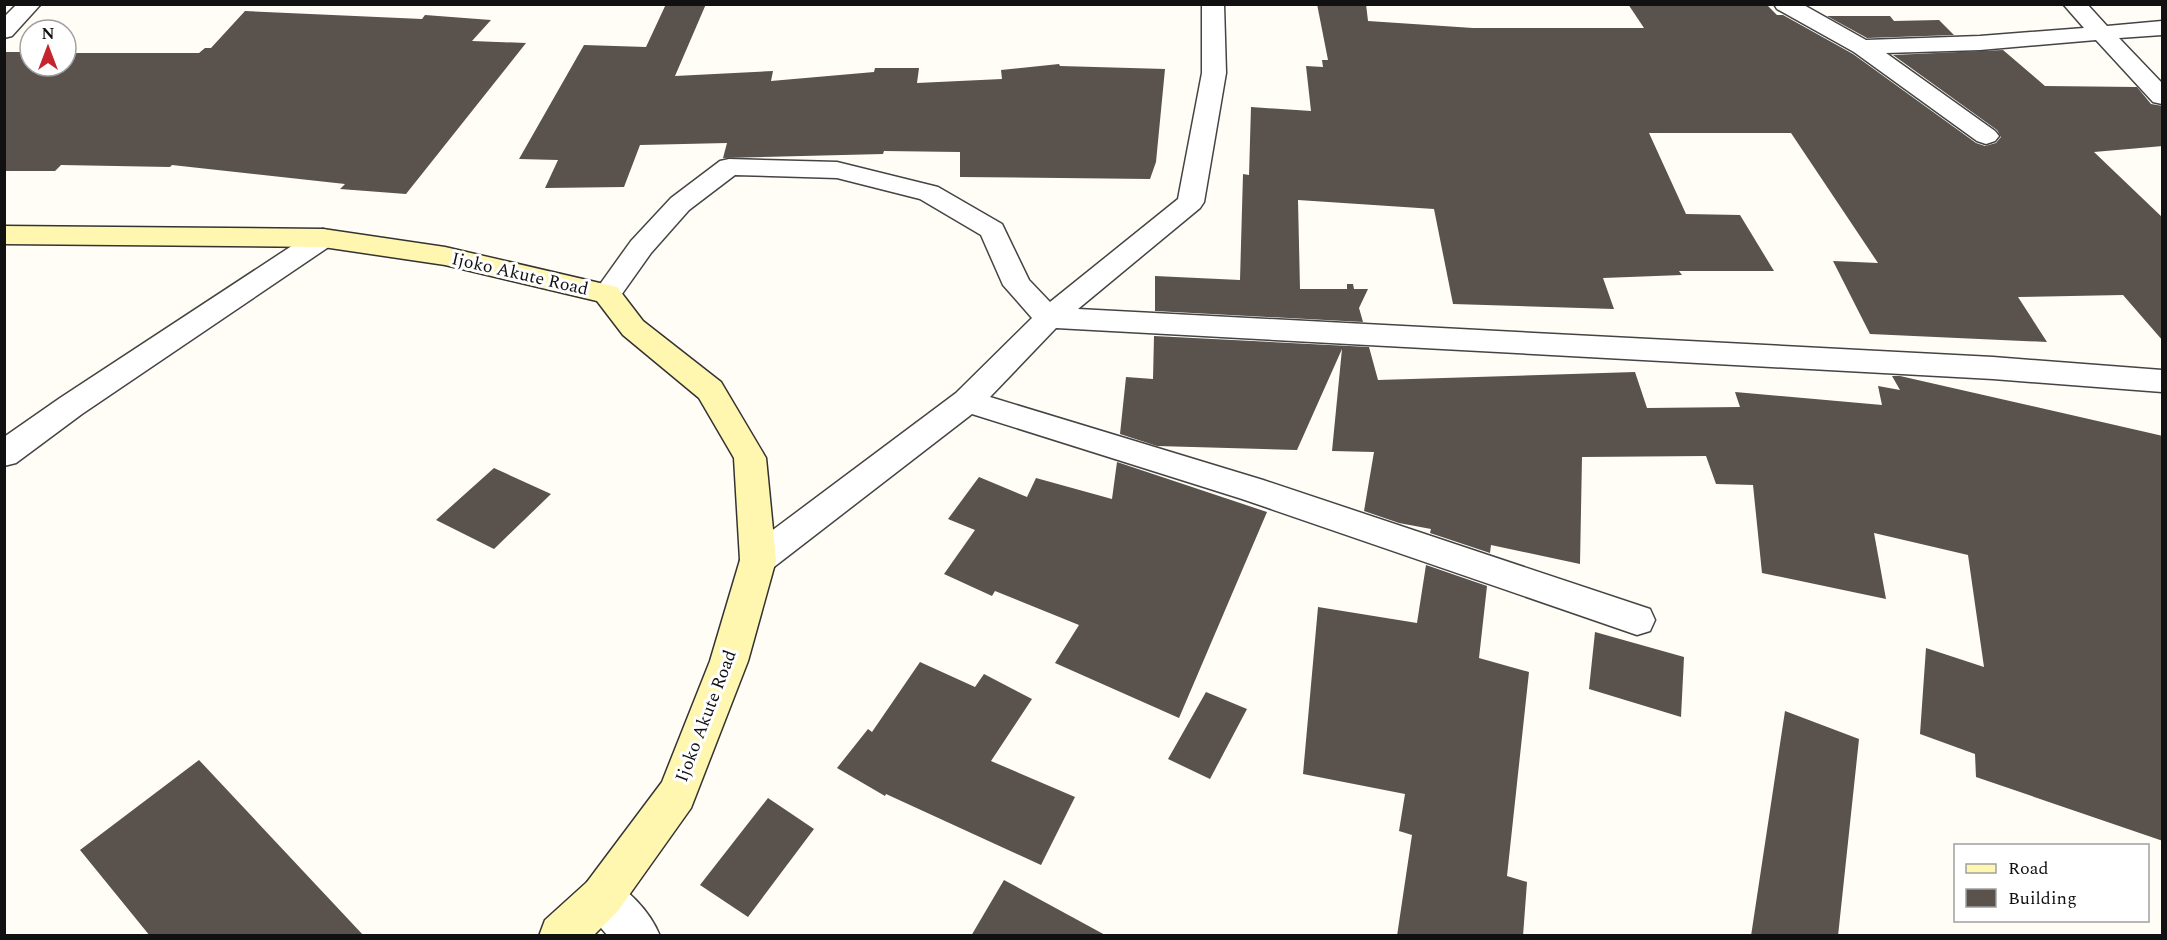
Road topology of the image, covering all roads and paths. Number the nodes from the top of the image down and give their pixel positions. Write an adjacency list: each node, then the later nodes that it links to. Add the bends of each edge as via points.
1 (30, 4): 6 (street)
2 (1213, 4): 14 (street, via 1214,74 1191,202)
3 (1785, 4): 8 (street)
4 (2074, 4): 7 (street)
5 (2163, 28): 7 (street)
6 (4, 31)
7 (2100, 33): 8 (street, via 1980,44); 9 (street)
8 (1862, 47): 10 (street)
9 (2163, 97)
10 (1986, 136)
11 (4, 235): 12 (main road, Ijoko Akute Road)
12 (323, 238): 13 (main road, Ijoko Akute Road, via 445,256); 17 (street)
13 (607, 294): 14 (street, via 641,247 680,204 729,167 837,170 929,193 992,230 1017,285); 18 (main road, Ijoko Akute Road, via 633,328 710,390 750,458)
14 (1049, 318): 15 (street, via 1981,367); 16 (street)
15 (2163, 381)
16 (967, 401): 18 (street); 19 (street, via 1251,489)
17 (4, 454)
18 (758, 560): 20 (main road, Ijoko Akute Road, via 729,661 677,794)
19 (1637, 620)
20 (602, 897): 21 (main road, Ijoko Akute Road); 22 (street)
21 (561, 936)
22 (638, 936)

